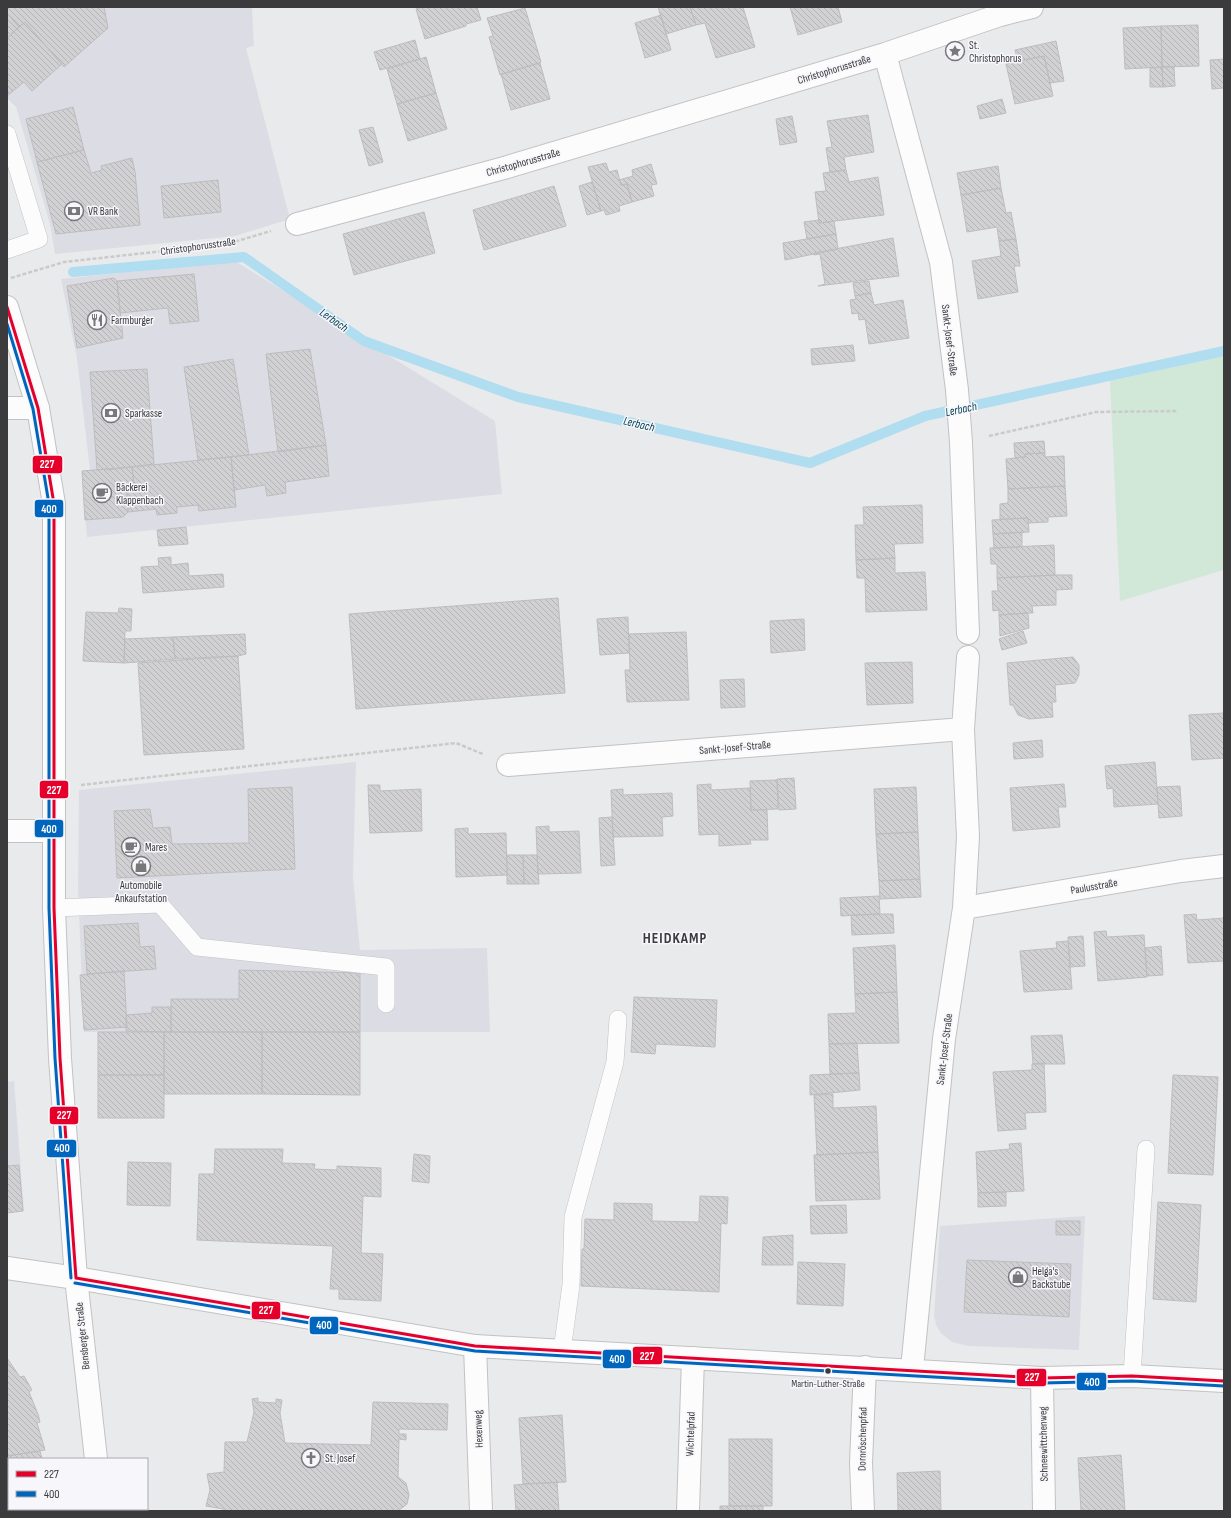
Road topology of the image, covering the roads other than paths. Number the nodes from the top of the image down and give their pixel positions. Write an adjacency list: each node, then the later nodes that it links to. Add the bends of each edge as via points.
1 (1032, 7): 2 (street, Christophorusstraße)
2 (999, 11): 3 (street, Christophorusstraße)
3 (885, 54): 5 (street, Christophorusstraße, via 504,168); 10 (street, Sankt-Josef-Straße, via 940,262 957,390)
4 (7, 134): 6 (lane, via 39,239)
5 (297, 224)
6 (7, 250)
7 (7, 307): 9 (street, Bensberger Straße)
8 (7, 408): 9 (street)
9 (38, 408): 15 (street, Bensberger Straße, via 54,504)
10 (968, 633)
11 (968, 657): 12 (street, Sankt-Josef-Straße)
12 (963, 729): 13 (street, Sankt-Josef-Straße); 18 (street, Sankt-Josef-Straße, via 968,837)
13 (508, 765)
14 (7, 831): 15 (street)
15 (53, 831): 17 (street, Bensberger Straße)
16 (1224, 866): 18 (street, Paulusstraße)
17 (54, 908): 19 (lane, via 160,904 197,947 386,967); 23 (street, Bensberger Straße, via 60,1058)
18 (964, 908): 28 (street, Sankt-Josef-Straße, via 944,1039)
19 (386, 1004)
20 (618, 1019): 25 (lane, via 615,1062 573,1217 571,1285)
21 (1146, 1149): 29 (lane)
22 (7, 1268): 23 (street)
23 (76, 1278): 24 (street); 32 (street, Bensberger Straße)
24 (475, 1346): 25 (street); 33 (street, Hexenweg)
25 (562, 1351): 26 (street)
26 (692, 1358): 27 (street); 34 (street, Wichtelpfad)
27 (865, 1367): 28 (street); 35 (street, Dornröschenpfad, via 861,1462)
28 (912, 1369): 30 (street)
29 (1132, 1376): 30 (street); 31 (street)
30 (1042, 1378): 36 (street, Schneewittchenweg)
31 (1224, 1381)
32 (96, 1458)
33 (481, 1511)
34 (688, 1511)
35 (863, 1511)
36 (1044, 1511)

